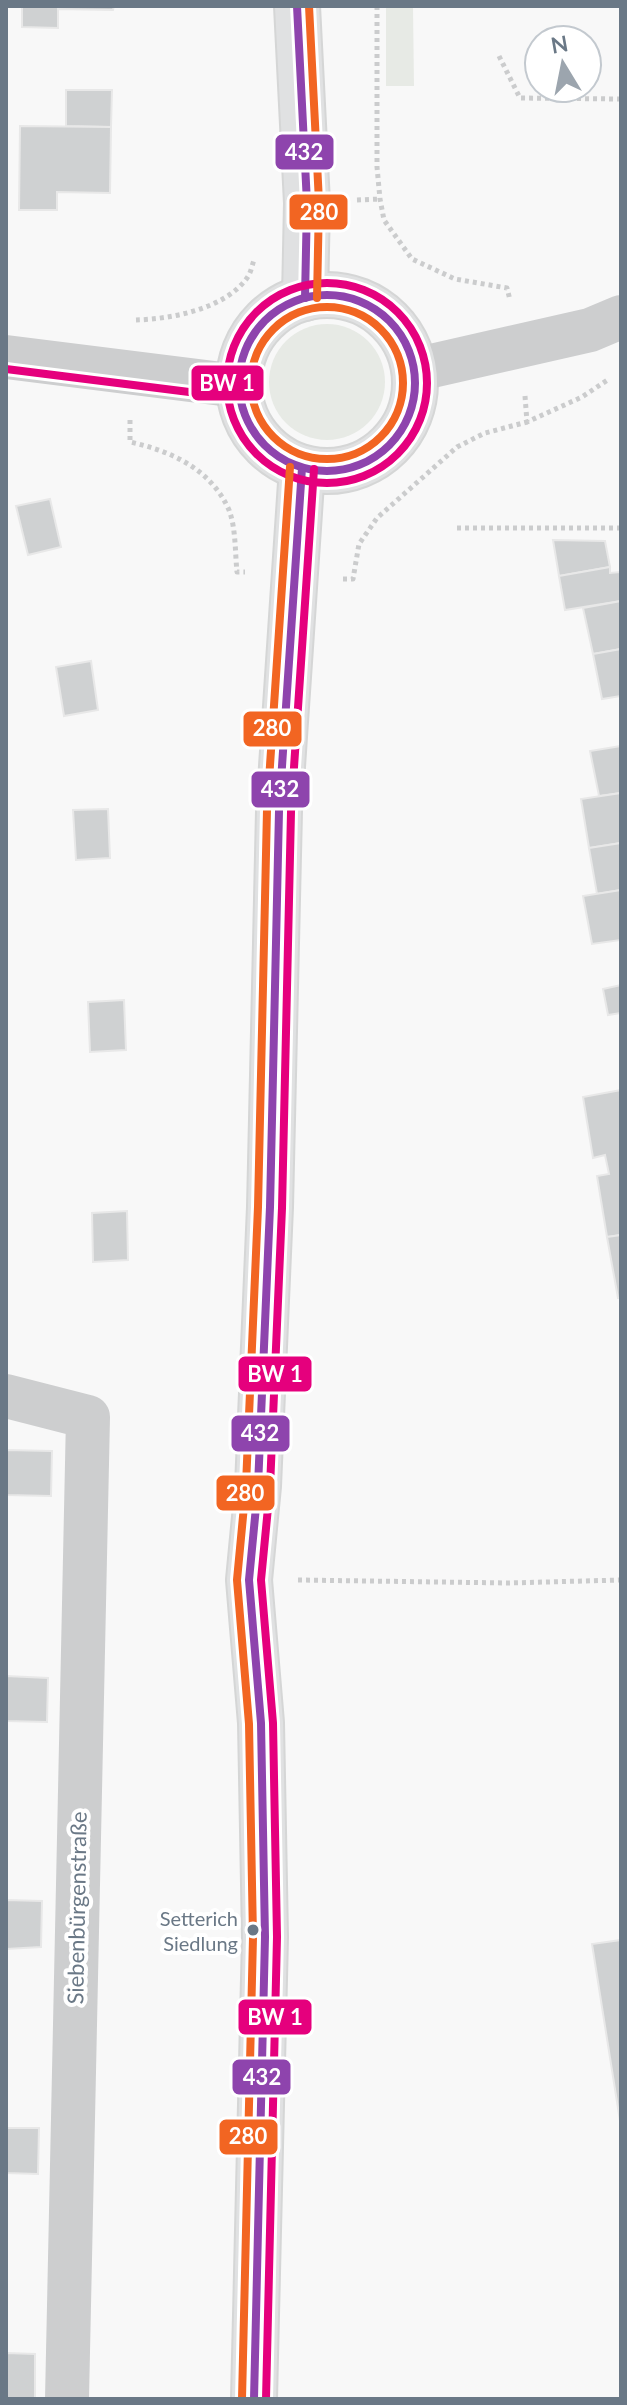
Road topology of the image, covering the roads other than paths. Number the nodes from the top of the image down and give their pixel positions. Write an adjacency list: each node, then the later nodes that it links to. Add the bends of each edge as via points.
1 (297, 6): 2 (main road, via 307,203)
2 (305, 298): 5 (main road, via 353,299 375,310 407,346); 6 (main road, via 264,321 241,362)
3 (621, 317): 5 (street, via 590,330)
4 (6, 357): 6 (street)
5 (414, 370): 7 (main road, via 414,400 404,427 385,450 360,465 330,471)
6 (238, 386): 7 (main road, via 243,413 257,437 277,456)
7 (302, 468): 10 (main road, via 279,811 269,1223 249,1580 261,1723 265,1937)
8 (6, 1396): 9 (street, Siebenbürgenstraße, via 88,1417)
9 (67, 2399)
10 (254, 2399)

